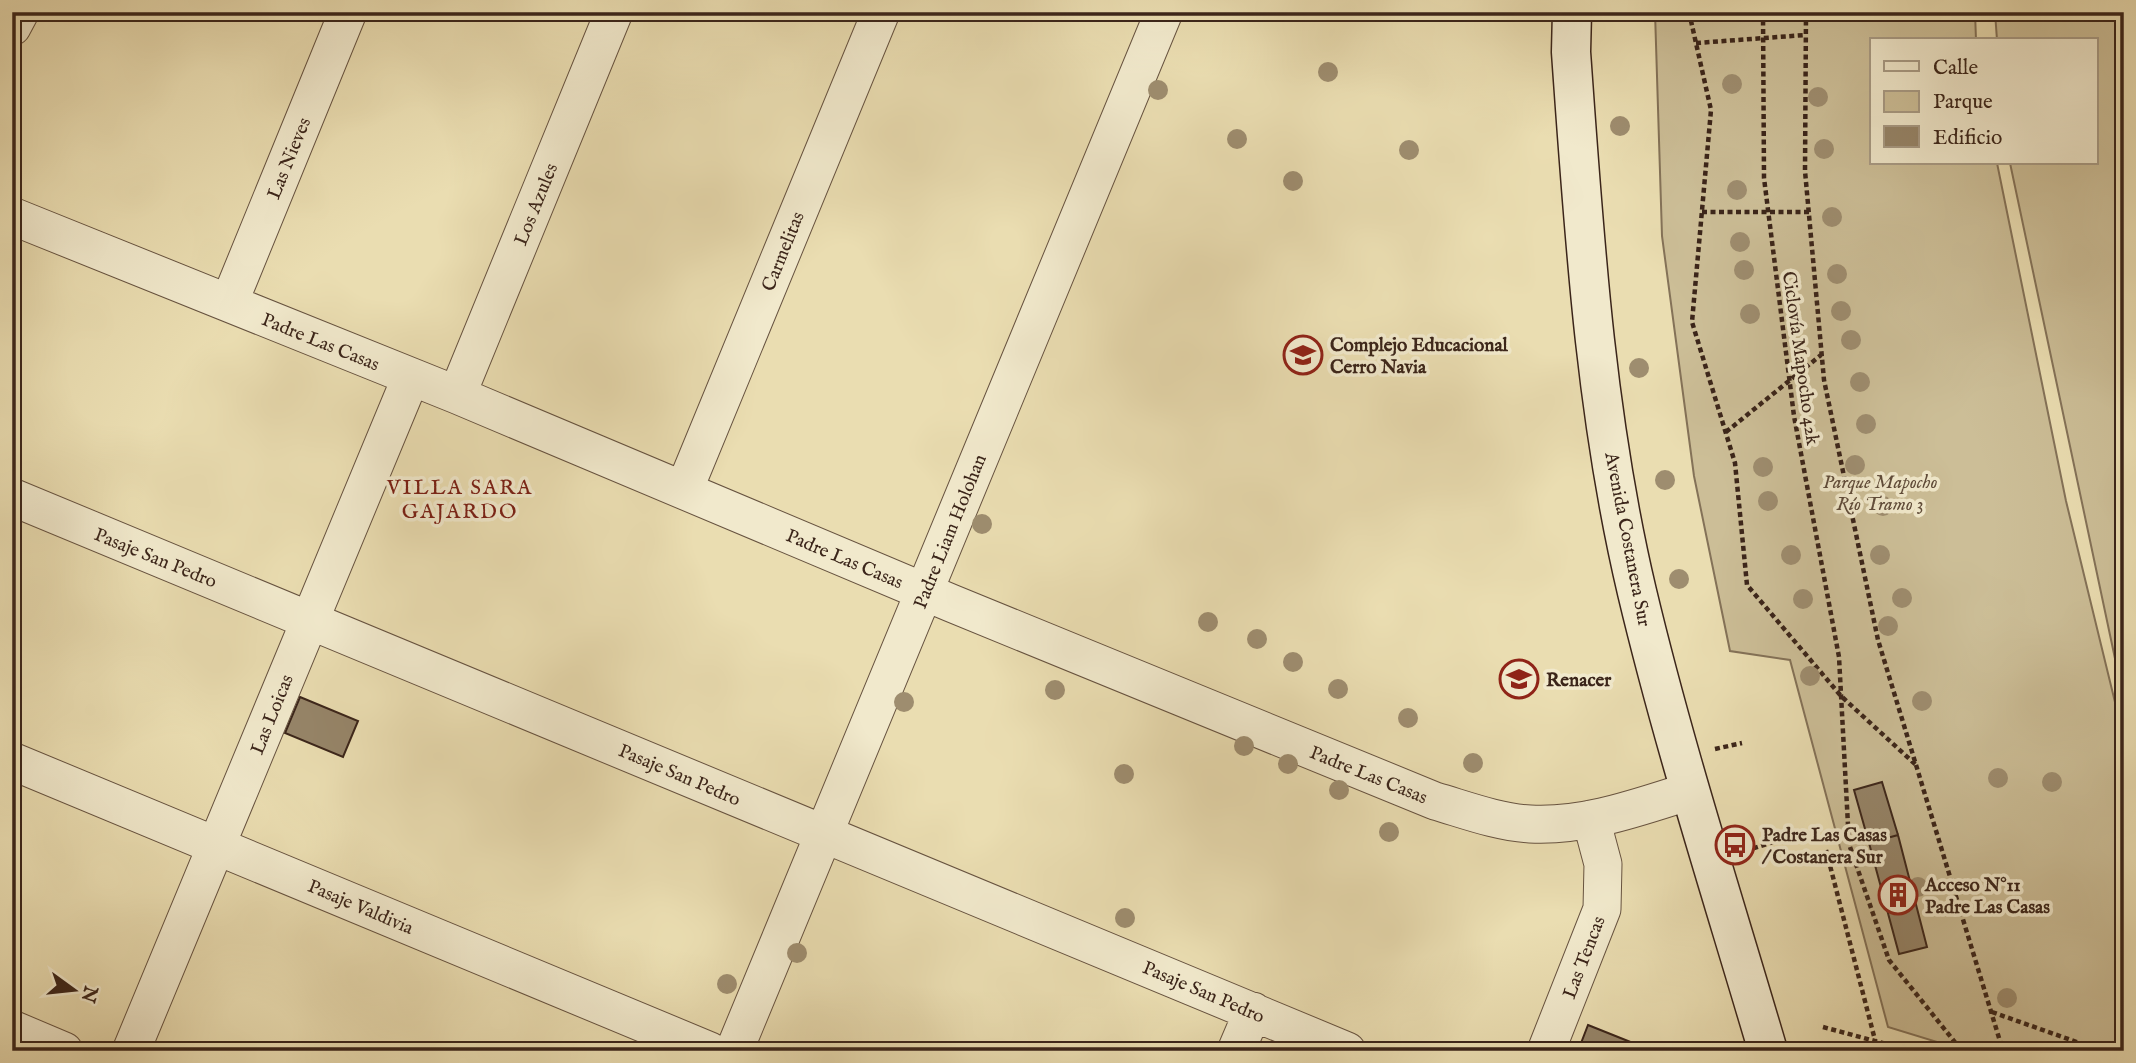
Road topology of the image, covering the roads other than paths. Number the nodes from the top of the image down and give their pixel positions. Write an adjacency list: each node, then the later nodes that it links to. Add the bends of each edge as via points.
1 (20, 12): 7 (street)
2 (348, 12): 9 (street, Las Nieves)
3 (614, 12): 11 (street, Los Azules)
4 (881, 12): 12 (street, Carmelitas)
5 (1164, 12): 14 (street, Padre Liam Holohan)
6 (1564, 14): 17 (main road, Avenida Costanera Sur, via 1571,51 1590,309 1613,467 1637,591)
7 (12, 27)
8 (12, 216): 9 (street, Padre Las Casas)
9 (229, 303): 10 (street, Padre Las Casas)
10 (411, 377): 11 (street, Padre Las Casas); 15 (street, Las Loicas)
11 (457, 395): 12 (street, Padre Las Casas)
12 (684, 490): 14 (street, Padre Las Casas)
13 (12, 497): 15 (street, Pasaje San Pedro)
14 (924, 592): 18 (street, Padre Las Casas, via 1435,801 1530,824); 19 (street, Padre Liam Holohan)
15 (310, 620): 19 (street, Pasaje San Pedro); 20 (street, Las Loicas)
16 (12, 761): 20 (street, Pasaje Valdivia)
17 (1690, 791): 18 (street, Padre Las Casas); 30 (main road, Avenida Costanera Sur)
18 (1591, 819): 29 (street, Las Tencas, via 1603,864 1602,909)
19 (824, 834): 21 (street, Pasaje San Pedro); 26 (street, Padre Liam Holohan)
20 (216, 846): 24 (street, Las Loicas); 25 (street, Pasaje Valdivia)
21 (1253, 1012): 27 (street); 28 (street, Pasaje San Pedro)
22 (12, 1029): 23 (street)
23 (64, 1051)
24 (131, 1051)
25 (710, 1051)
26 (733, 1051)
27 (1236, 1051)
28 (1347, 1051)
29 (1546, 1051)
30 (1768, 1051)

